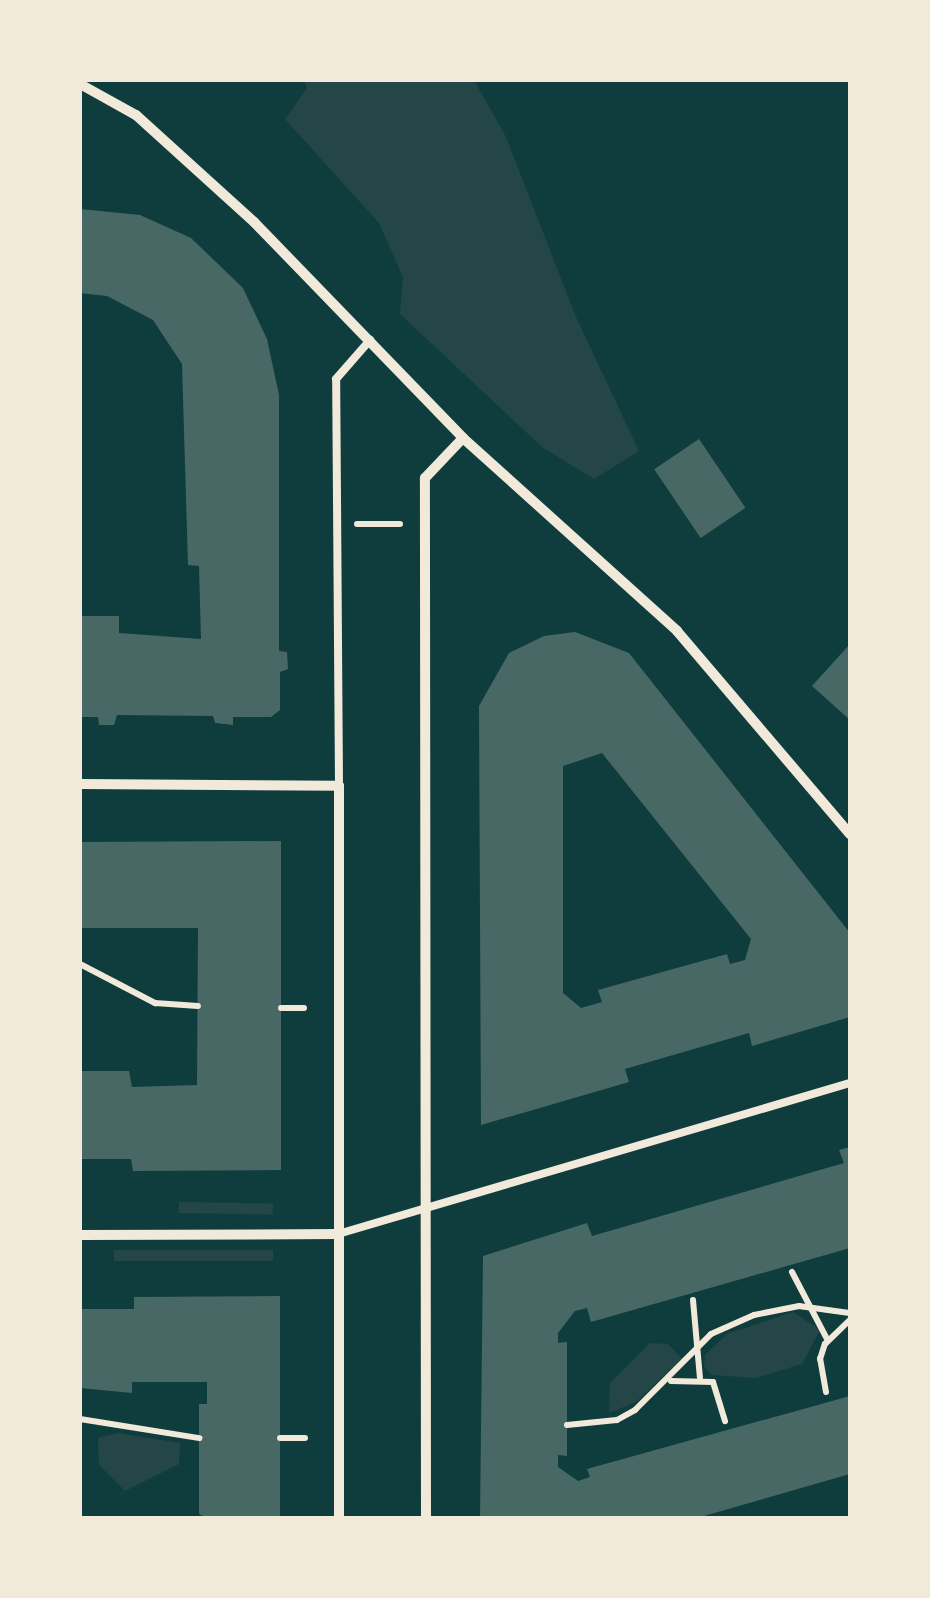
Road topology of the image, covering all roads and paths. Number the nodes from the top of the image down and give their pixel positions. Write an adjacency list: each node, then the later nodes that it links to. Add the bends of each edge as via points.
1 (80, 84): 2 (street, via 136,116)
2 (370, 340): 3 (street); 4 (lane, via 336,379)
3 (464, 438): 5 (street, via 425,478); 8 (street, via 700,654)
4 (337, 524): 5 (path); 7 (lane)
5 (425, 524): 14 (street)
6 (80, 784): 7 (street)
7 (339, 786): 15 (street)
8 (850, 834)
9 (80, 964): 10 (path, via 155,1002)
10 (198, 1006)
11 (281, 1008): 12 (path)
12 (304, 1008)
13 (850, 1083): 14 (lane)
14 (422, 1208): 15 (lane); 34 (street)
15 (338, 1234): 16 (street); 33 (street)
16 (80, 1235)
17 (792, 1272): 19 (path)
18 (693, 1300): 23 (path)
19 (812, 1308): 20 (path); 22 (path); 23 (path, via 754,1315 711,1334)
20 (850, 1313)
21 (850, 1320): 22 (path)
22 (827, 1341): 26 (path, via 820,1359)
23 (696, 1351): 24 (path); 25 (path)
24 (700, 1378): 25 (path); 28 (path, via 713,1382)
25 (669, 1382): 29 (path, via 617,1420)
26 (826, 1392)
27 (80, 1420): 30 (path)
28 (725, 1420)
29 (567, 1424)
30 (199, 1438)
31 (280, 1438): 32 (path)
32 (305, 1438)
33 (339, 1518)
34 (426, 1518)

